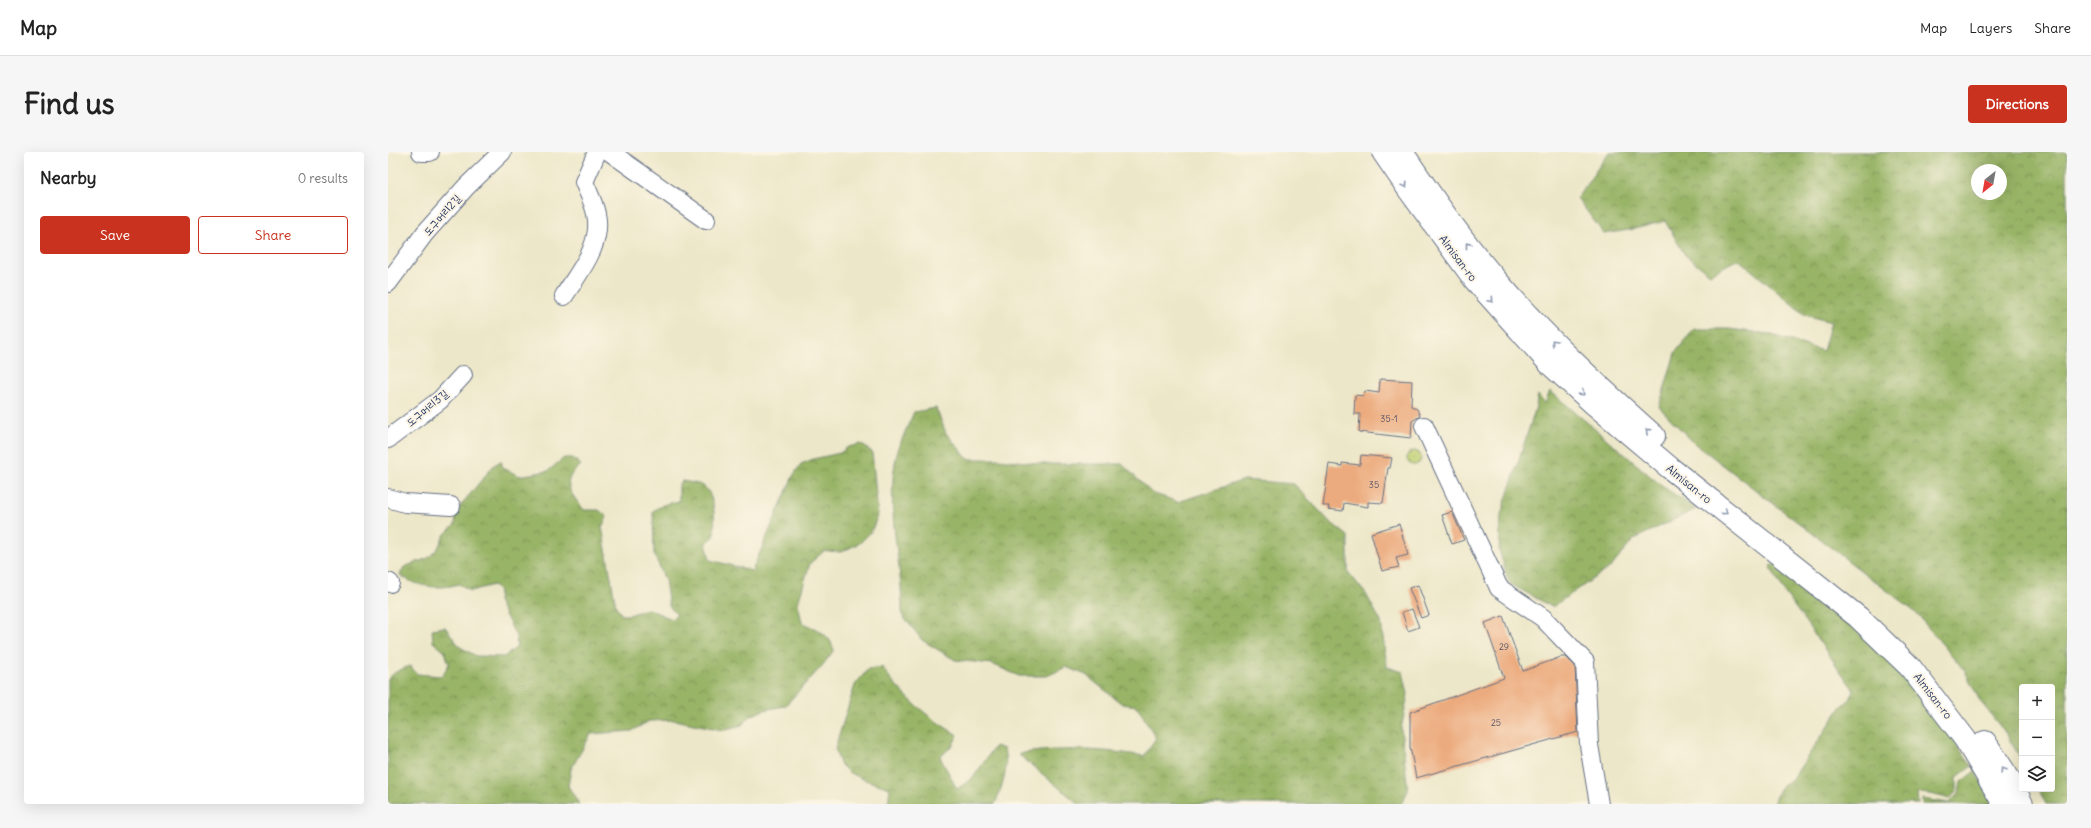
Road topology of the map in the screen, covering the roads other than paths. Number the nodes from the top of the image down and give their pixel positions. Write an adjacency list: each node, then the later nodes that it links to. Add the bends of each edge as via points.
1 (420, 152): 2 (street)
2 (430, 152)
3 (502, 152): 9 (street, 도구머리2길, via 425,233)
4 (597, 152): 10 (street, via 584,182 596,214 597,232 592,251)
5 (610, 152): 8 (street)
6 (1383, 152): 17 (main road, Almisan-ro, one-way to 17, via 1475,280 1549,363 1670,468 1858,617 1910,667 1965,738)
7 (1402, 152): 18 (main road, Almisan-ro, one-way to 7, via 2010,780 1977,731 1921,658 1845,587 1659,441 1579,368 1492,275)
8 (706, 220)
9 (388, 283)
10 (564, 296)
11 (463, 375): 13 (street, 도구머리3길, via 440,400)
12 (1424, 426): 16 (street, via 1499,588 1543,618 1585,662 1589,745)
13 (388, 439)
14 (388, 498): 15 (street, via 405,504)
15 (451, 506)
16 (1598, 804)
17 (2004, 804)
18 (2022, 804)

